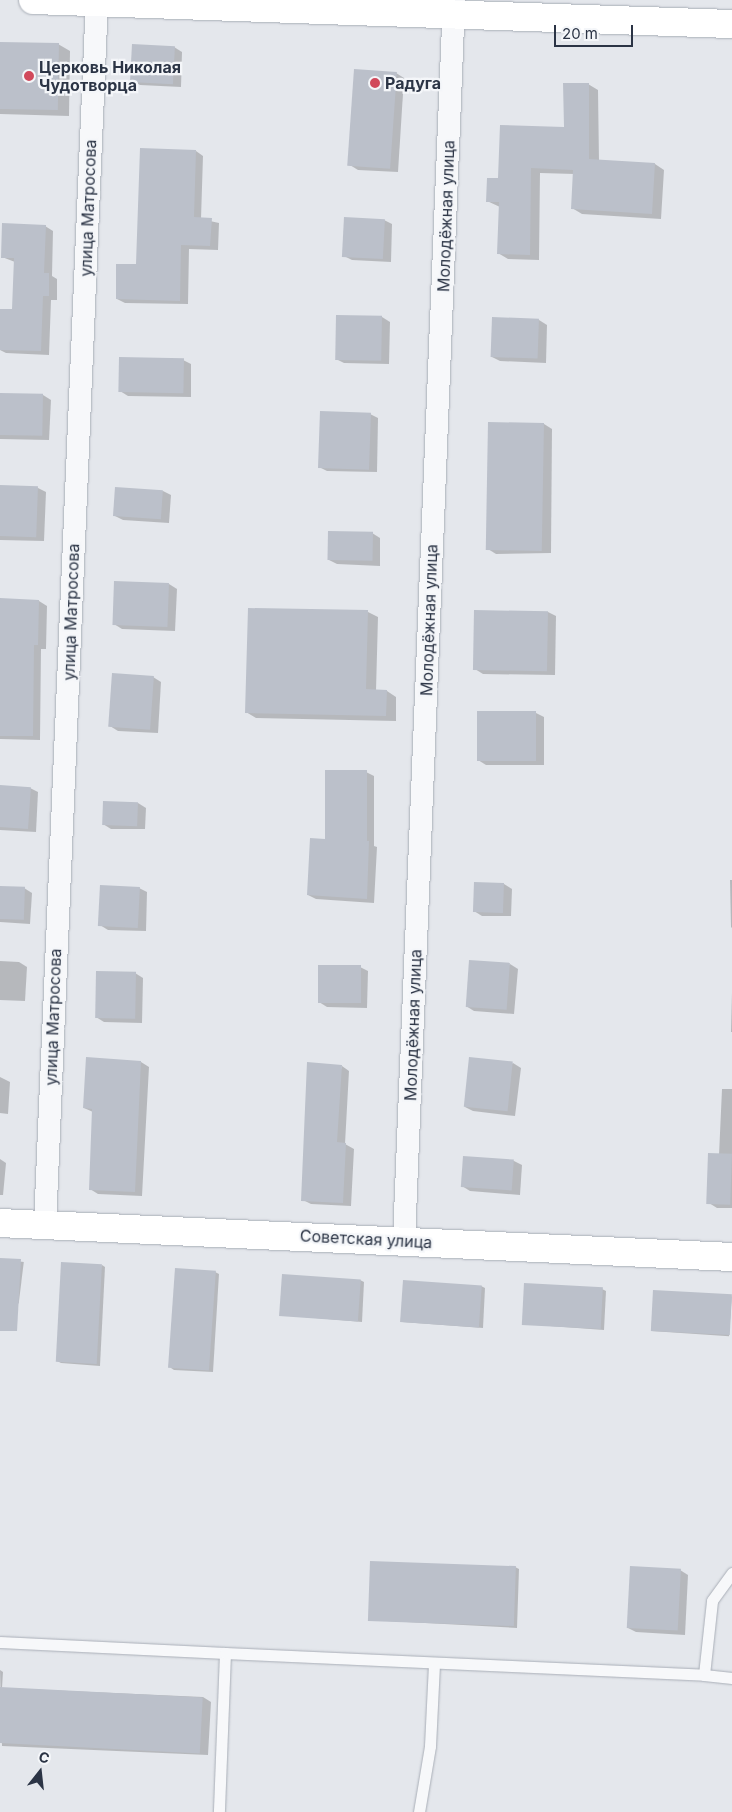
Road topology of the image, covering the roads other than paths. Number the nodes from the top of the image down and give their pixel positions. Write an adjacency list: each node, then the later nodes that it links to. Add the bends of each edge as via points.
1 (33, 0): 2 (street)
2 (97, 1): 3 (street); 6 (street, улица Матросова)
3 (454, 7): 4 (street); 7 (street, Молодёжная улица)
4 (732, 24)
5 (0, 1222): 6 (street, Советская улица)
6 (44, 1225): 7 (street, Советская улица)
7 (404, 1240): 8 (street, Советская улица)
8 (732, 1257)
9 (732, 1573): 13 (lane, via 712,1601)
10 (0, 1642): 11 (lane)
11 (225, 1653): 12 (lane); 15 (lane)
12 (434, 1665): 13 (lane); 16 (lane, via 430,1746)
13 (704, 1675): 14 (lane)
14 (732, 1678)
15 (219, 1812)
16 (418, 1812)

